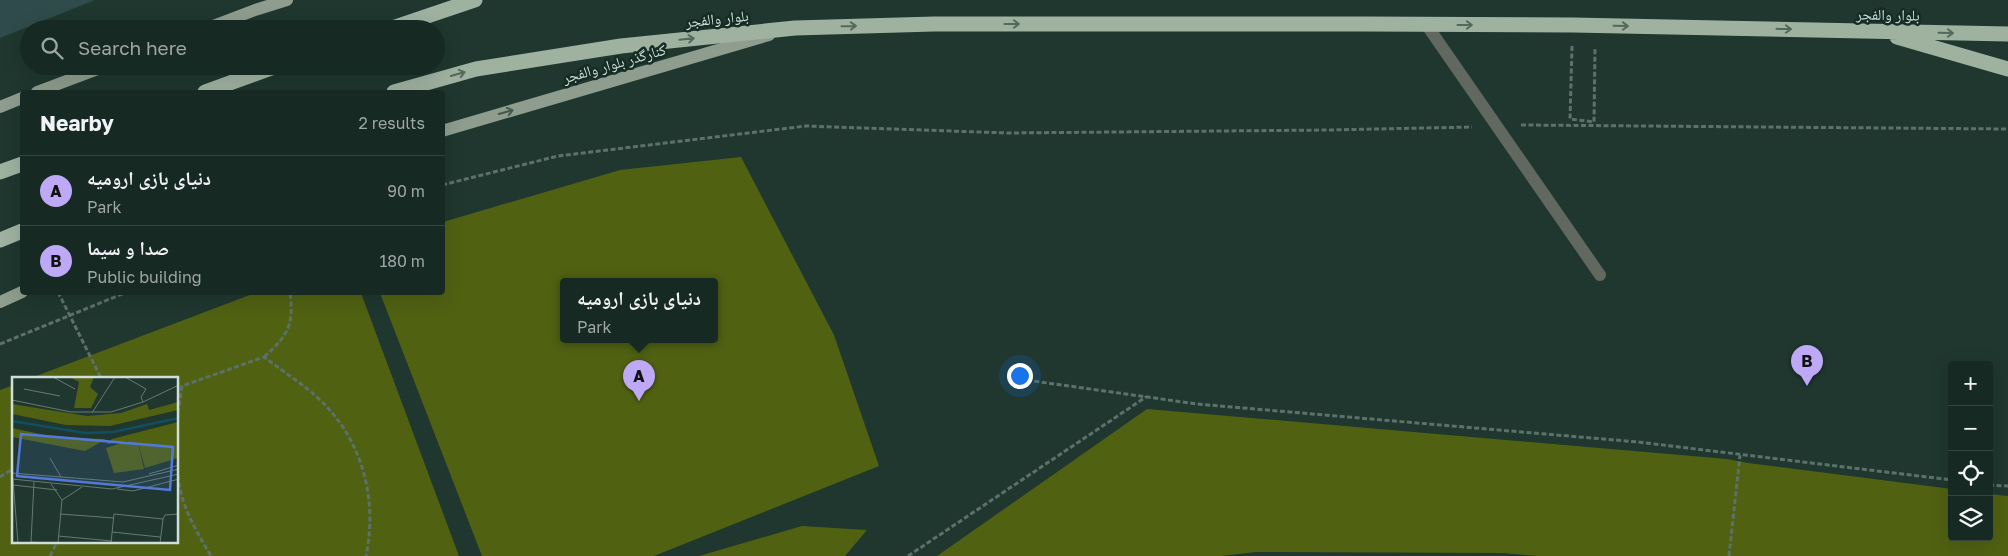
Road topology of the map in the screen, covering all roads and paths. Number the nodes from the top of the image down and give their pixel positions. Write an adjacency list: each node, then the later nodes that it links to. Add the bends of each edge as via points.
1 (288, 0): 3 (main road)
2 (475, 0): 4 (highway)
3 (229, 20)
4 (416, 20)
5 (1426, 24): 6 (highway, بلوار والفجر, one-way to 6); 7 (highway, بلوار والفجر, one-way to 5, via 934,24); 19 (street)
6 (1573, 25): 8 (highway, بلوار والفجر, one-way to 8); 10 (path, via 1570,119 1594,122)
7 (795, 28): 16 (highway, بلوار والفجر, one-way to 7, via 486,68 621,46); 21 (main road, کنارگذر بلوار والفجر, one-way to 7)
8 (1876, 31): 9 (highway, بلوار والفجر, one-way to 9); 11 (highway)
9 (2008, 34)
10 (1595, 47)
11 (2008, 68)
12 (82, 75): 14 (main road)
13 (252, 75): 15 (highway)
14 (42, 90)
15 (211, 90)
16 (402, 90)
17 (20, 99): 18 (main road)
18 (0, 107)
19 (1497, 126): 20 (path); 24 (path, via 1008,133 806,126 558,156); 27 (street)
20 (2008, 129)
21 (445, 130)
22 (20, 165): 23 (highway)
23 (0, 172)
24 (445, 184)
25 (20, 232): 26 (highway)
26 (0, 240)
27 (1600, 275)
28 (20, 293): 32 (main road)
29 (60, 295): 33 (path)
30 (120, 295): 33 (path)
31 (290, 295): 35 (path, via 292,312 285,338)
32 (0, 302)
33 (70, 316): 34 (path); 36 (path)
34 (0, 344)
35 (264, 357): 38 (path); 51 (path, via 319,399 343,427 360,458 369,498 370,537)
36 (100, 377)
37 (1012, 378): 39 (path)
38 (182, 386): 40 (path)
39 (1147, 397): 41 (path, via 1638,442); 52 (path)
40 (179, 406)
41 (1740, 455): 44 (path); 53 (path)
42 (12, 469): 43 (path)
43 (0, 477)
44 (1948, 480)
45 (1993, 484): 46 (path)
46 (2008, 486)
47 (179, 487): 50 (path, via 191,522)
48 (56, 544): 49 (path)
49 (50, 556)
50 (211, 556)
51 (366, 556)
52 (908, 556)
53 (1729, 556)

